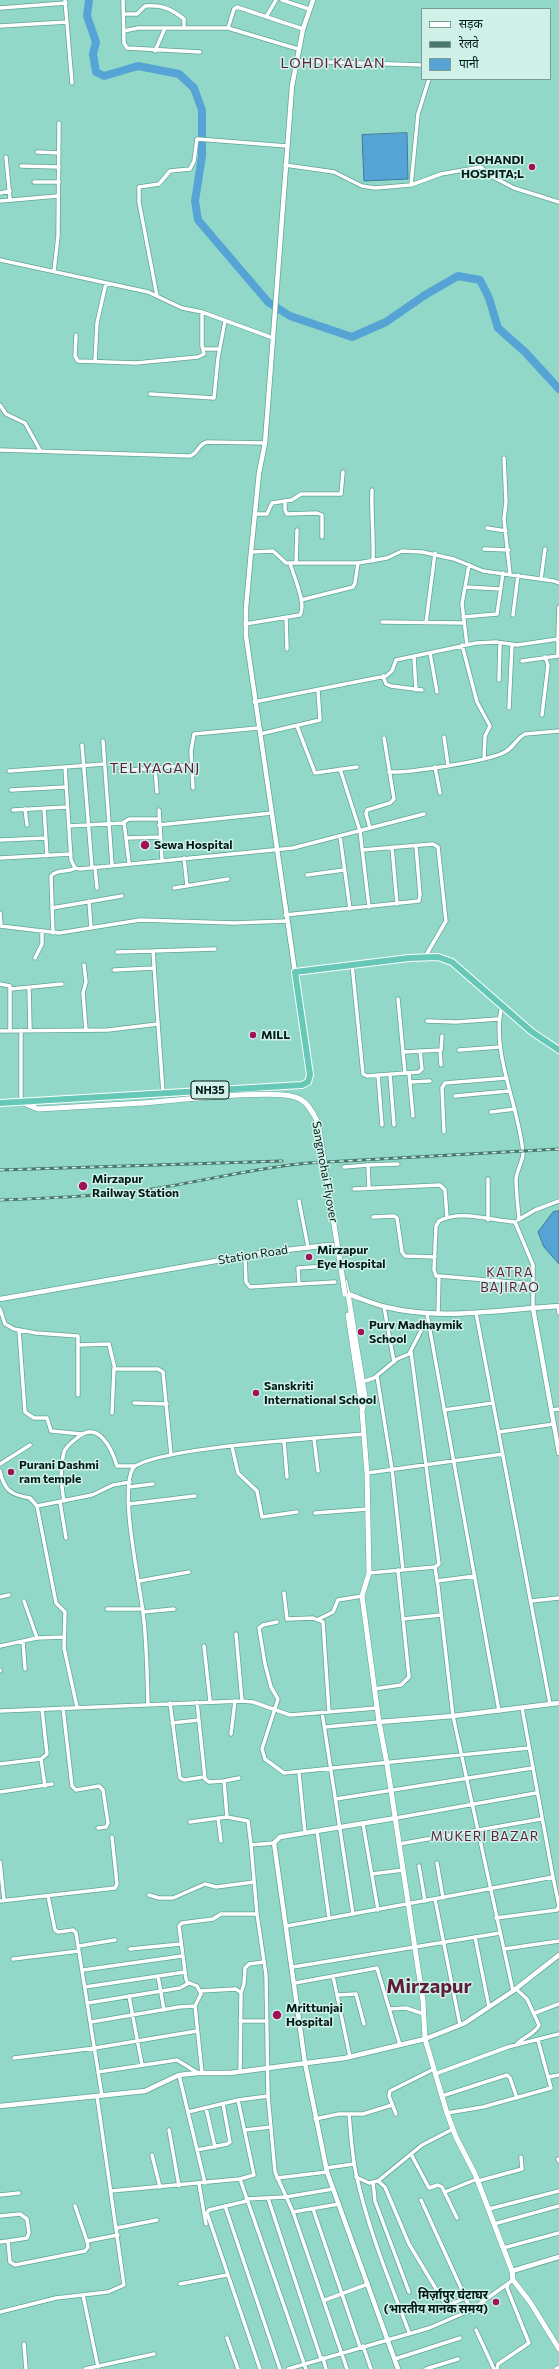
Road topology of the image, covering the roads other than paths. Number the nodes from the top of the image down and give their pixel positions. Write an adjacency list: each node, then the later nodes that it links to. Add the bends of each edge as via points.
1 (123, 0): 8 (street)
2 (276, 0): 9 (street)
3 (282, 0): 7 (street)
4 (313, 0): 7 (street)
5 (66, 1): 6 (street); 10 (street)
6 (0, 8)
7 (309, 9): 15 (street)
8 (123, 14): 13 (street, via 137,14 145,6 162,5 184,20); 16 (street)
9 (266, 17): 14 (street, via 236,7); 15 (street)
10 (67, 22): 11 (street); 23 (street)
11 (0, 26)
12 (166, 28): 13 (street); 16 (street); 18 (street)
13 (184, 28): 14 (street)
14 (228, 28): 17 (street)
15 (303, 29): 17 (street)
16 (124, 31): 18 (street, via 124,43 127,48)
17 (298, 49): 20 (street)
18 (155, 51): 19 (street)
19 (200, 52)
20 (296, 61): 21 (street); 25 (street)
21 (421, 65)
22 (429, 80): 34 (street, via 418,114)
23 (72, 84)
24 (59, 123): 27 (street)
25 (287, 146): 29 (street); 44 (street, via 196,140 194,161 190,169 170,171 160,184 138,188)
26 (37, 152): 27 (street)
27 (59, 153): 31 (street)
28 (6, 157): 35 (street)
29 (285, 165): 34 (street, via 334,172 362,186 376,188); 48 (street)
30 (21, 166): 31 (street)
31 (59, 167): 33 (street)
32 (34, 182): 33 (street)
33 (59, 182): 37 (street)
34 (411, 185): 40 (street, via 441,174 481,167 489,175 514,188)
35 (10, 191): 36 (street); 38 (street)
36 (0, 193)
37 (58, 196): 38 (street); 42 (street)
38 (10, 199): 39 (street)
39 (0, 201)
40 (559, 202)
41 (0, 260): 42 (street)
42 (54, 271): 43 (street)
43 (106, 283): 44 (street); 51 (street, via 97,322)
44 (157, 296): 45 (street, via 182,308)
45 (202, 312): 46 (street); 49 (street)
46 (224, 321): 48 (street); 50 (street)
47 (76, 335): 51 (street, via 76,359)
48 (273, 338): 54 (street)
49 (203, 349): 50 (street); 51 (street, via 204,354 198,358 136,363)
50 (219, 349): 52 (street, via 214,398)
51 (95, 361)
52 (150, 394)
53 (0, 405): 56 (street, via 6,414 24,423)
54 (265, 443): 56 (street, via 207,442 201,444 194,455 190,456); 61 (street)
55 (0, 450): 56 (street)
56 (40, 450)
57 (504, 458): 64 (street)
58 (343, 472): 60 (street, via 341,494 301,494)
59 (372, 490): 71 (street, via 371,526)
60 (285, 501): 61 (street, via 272,503 267,514); 65 (street, via 287,514 321,513)
61 (255, 514): 69 (street)
62 (487, 528): 64 (street)
63 (297, 530): 73 (street)
64 (506, 531): 68 (street)
65 (322, 537)
66 (484, 549): 68 (street)
67 (545, 549): 79 (street)
68 (508, 550): 77 (street)
69 (251, 552): 72 (street, via 273,551); 91 (street)
70 (435, 553): 71 (street, via 402,551); 75 (street); 89 (street)
71 (374, 561): 74 (street)
72 (290, 563): 73 (street); 83 (street)
73 (296, 563): 74 (street)
74 (358, 563): 83 (street, via 353,587)
75 (468, 565): 76 (street, via 483,571); 81 (street)
76 (503, 573): 77 (street); 82 (street)
77 (510, 574): 78 (street)
78 (518, 575): 79 (street); 85 (street)
79 (541, 579): 80 (street)
80 (559, 584)
81 (465, 586): 82 (street); 87 (street)
82 (501, 588): 87 (street, via 496,614)
83 (301, 600): 86 (street, via 300,615)
84 (559, 607): 92 (street)
85 (514, 615)
86 (286, 617): 91 (street); 96 (street)
87 (463, 617): 90 (street)
88 (382, 622): 89 (street)
89 (426, 623): 90 (street)
90 (464, 623): 94 (street)
91 (245, 624): 108 (street)
92 (558, 639): 95 (street); 98 (street)
93 (500, 643): 94 (street); 95 (street); 103 (street)
94 (464, 645): 97 (street); 119 (street, via 477,702 490,726 484,736)
95 (512, 645): 109 (street)
96 (287, 649)
97 (430, 653): 99 (street); 107 (street)
98 (559, 656): 100 (street)
99 (414, 657): 102 (street, via 396,660 392,671); 105 (street)
100 (545, 658): 101 (street); 110 (street, via 548,665)
101 (522, 661)
102 (383, 676): 104 (street); 105 (street, via 386,684)
103 (499, 680)
104 (318, 690): 108 (street); 111 (street, via 320,720)
105 (416, 690): 106 (street)
106 (422, 690)
107 (437, 692)
108 (254, 702): 112 (street)
109 (509, 708)
110 (542, 715)
111 (297, 726): 114 (street); 128 (street, via 314,774)
112 (258, 728): 114 (street); 121 (street, via 195,734 191,747)
113 (559, 731): 119 (street, via 525,734 506,752)
114 (259, 734): 142 (street)
115 (444, 737): 122 (street)
116 (384, 738): 131 (street)
117 (103, 741): 120 (street)
118 (82, 745): 123 (street)
119 (484, 758): 122 (street)
120 (104, 764): 123 (street); 146 (street)
121 (192, 765): 127 (street); 133 (street)
122 (448, 765): 126 (street)
123 (84, 766): 124 (street); 148 (street)
124 (65, 767): 129 (street); 132 (street)
125 (357, 767): 128 (street)
126 (436, 767): 131 (street); 136 (street)
127 (155, 768): 130 (street); 135 (street)
128 (340, 768): 152 (street)
129 (9, 771)
130 (120, 771)
131 (389, 772): 151 (street, via 393,801 367,810)
132 (66, 787): 134 (street); 137 (street)
133 (193, 788)
134 (11, 790)
135 (157, 792)
136 (440, 794)
137 (68, 807): 138 (street); 150 (street)
138 (44, 808): 139 (street); 155 (street)
139 (25, 809): 140 (street); 147 (street)
140 (13, 810)
141 (158, 810): 144 (street)
142 (272, 814): 149 (street); 160 (street)
143 (424, 814): 151 (street)
144 (159, 819): 145 (street, via 129,819); 149 (street)
145 (124, 823): 146 (street); 156 (street)
146 (109, 824): 148 (street); 168 (street)
147 (27, 825)
148 (88, 825): 150 (street); 170 (street)
149 (159, 825): 154 (street)
150 (69, 826): 162 (street)
151 (370, 828): 152 (street)
152 (360, 831): 153 (street); 161 (street)
153 (340, 836): 160 (street, via 293,848); 171 (street)
154 (160, 837): 156 (street); 166 (street)
155 (46, 838): 157 (street); 163 (street)
156 (126, 838): 167 (street)
157 (0, 840)
158 (416, 846): 159 (street); 179 (street, via 420,898 416,902); 193 (street, via 438,846 447,916)
159 (392, 847): 161 (street); 179 (street)
160 (277, 848): 165 (street); 184 (street)
161 (362, 850): 180 (street)
162 (71, 854): 163 (street); 169 (street)
163 (47, 856): 164 (street)
164 (0, 858)
165 (184, 858): 166 (street); 174 (street)
166 (162, 860): 167 (street)
167 (129, 864): 168 (street)
168 (112, 865): 170 (street)
169 (75, 868): 170 (street); 181 (street, via 52,873)
170 (93, 868): 175 (street)
171 (344, 870): 172 (street); 182 (street)
172 (307, 875)
173 (228, 879): 174 (street)
174 (187, 886): 176 (street)
175 (97, 888)
176 (174, 888)
177 (122, 896): 178 (street)
178 (89, 902): 181 (street); 187 (street)
179 (397, 904): 180 (street)
180 (369, 907): 182 (street)
181 (52, 908): 189 (street)
182 (350, 909): 184 (street)
183 (0, 913): 186 (street)
184 (285, 915): 185 (street)
185 (286, 921): 187 (street, via 234,923 154,920); 199 (street)
186 (0, 926): 188 (street)
187 (91, 928): 189 (street)
188 (42, 931): 189 (street); 194 (street, via 42,944)
189 (53, 933)
190 (215, 949): 191 (street)
191 (153, 951): 192 (street); 197 (street)
192 (117, 952)
193 (425, 957): 195 (highway); 205 (highway, via 438,957 452,962)
194 (35, 958)
195 (352, 964): 199 (highway); 224 (street, via 362,1072 365,1076)
196 (84, 965): 211 (street)
197 (154, 968): 198 (street); 208 (street)
198 (114, 970)
199 (295, 972): 229 (highway, NH35, via 310,1074 306,1084)
200 (0, 984): 203 (street, via 9,984)
201 (62, 984): 202 (street)
202 (28, 988): 203 (street); 210 (street)
203 (11, 989): 213 (street)
204 (398, 999): 220 (street)
205 (502, 1006): 206 (street); 218 (highway, via 545,1043)
206 (498, 1019): 207 (street); 215 (street, via 497,1034)
207 (427, 1021)
208 (158, 1024): 211 (street); 229 (street)
209 (21, 1030): 210 (street); 213 (street); 231 (street)
210 (30, 1030): 211 (street)
211 (86, 1030)
212 (0, 1031): 213 (street)
213 (10, 1031)
214 (442, 1036): 216 (street)
215 (500, 1047): 217 (street); 225 (street)
216 (440, 1050): 219 (street); 221 (street)
217 (459, 1050)
218 (559, 1050)
219 (420, 1051): 220 (street); 222 (street, via 422,1070)
220 (403, 1052): 222 (street)
221 (441, 1065)
222 (407, 1073): 223 (street); 227 (street)
223 (390, 1074): 224 (street); 237 (street)
224 (378, 1075): 236 (street)
225 (507, 1078): 228 (street); 238 (street, via 445,1083 442,1088)
226 (430, 1081): 227 (street)
227 (410, 1082): 235 (street)
228 (509, 1091): 230 (street); 233 (street)
229 (162, 1092): 231 (highway, NH35)
230 (455, 1096)
231 (21, 1102): 232 (highway, NH35); 260 (main road, Sangmohai Flyover, bridge, via 38,1110 273,1094 300,1099 309,1107 318,1123)
232 (0, 1103)
233 (515, 1109): 234 (street); 249 (street, via 523,1154 516,1178)
234 (490, 1112)
235 (413, 1116)
236 (382, 1125)
237 (394, 1125)
238 (444, 1132)
239 (398, 1164): 240 (street)
240 (368, 1165): 241 (street); 243 (street)
241 (344, 1167)
242 (488, 1180): 250 (street)
243 (369, 1188): 244 (street); 248 (street, via 440,1185 445,1190)
244 (354, 1189)
245 (299, 1201): 252 (street)
246 (559, 1201): 249 (street)
247 (374, 1217): 254 (street, via 398,1218 402,1252 405,1256)
248 (447, 1218): 250 (street, via 476,1215); 254 (street, via 437,1222)
249 (519, 1219): 251 (street)
250 (488, 1220): 251 (street)
251 (515, 1222): 259 (street, via 531,1258)
252 (308, 1247): 253 (street, Station Road); 255 (street, Station Road, via 338,1245)
253 (244, 1256): 258 (street, via 248,1286); 261 (street, Station Road)
254 (435, 1257): 256 (street, via 435,1274)
255 (342, 1264): 258 (street, via 298,1268); 260 (street, Station Road)
256 (439, 1276): 259 (street); 268 (street)
257 (335, 1282): 258 (street)
258 (299, 1284)
259 (534, 1284): 264 (street)
260 (346, 1294): 263 (street); 277 (main road); 285 (main road, Sangmohai Flyover)
261 (0, 1299)
262 (558, 1306): 264 (street); 269 (street)
263 (384, 1307): 267 (street); 274 (street)
264 (534, 1308): 266 (street); 284 (street)
265 (0, 1309): 271 (street, via 5,1324)
266 (476, 1313): 268 (street); 280 (street)
267 (427, 1314): 268 (street); 270 (street)
268 (438, 1314)
269 (559, 1314)
270 (429, 1323): 273 (street, via 420,1332); 283 (street)
271 (19, 1330): 272 (street, via 50,1335 75,1334 79,1339); 289 (street, via 25,1412 34,1418 47,1418 51,1431)
272 (79, 1345): 275 (street, via 110,1344); 278 (street)
273 (411, 1352): 274 (street); 300 (street)
274 (394, 1362): 276 (street)
275 (114, 1368): 281 (street, via 161,1370 165,1375); 286 (street)
276 (377, 1376): 277 (street); 302 (street)
277 (362, 1382): 285 (main road, via 365,1397)
278 (78, 1395)
279 (134, 1403): 281 (street)
280 (493, 1403): 283 (street); 288 (street)
281 (167, 1404): 297 (street)
282 (559, 1409): 284 (street)
283 (444, 1410): 298 (street)
284 (552, 1410): 287 (street)
285 (362, 1411): 290 (main road)
286 (112, 1413)
287 (554, 1424): 288 (street); 295 (street)
288 (499, 1432): 296 (street)
289 (82, 1434): 301 (street, via 93,1432 104,1438 117,1466); 311 (street, via 64,1452)
290 (364, 1434): 291 (street); 305 (main road)
291 (314, 1439): 292 (street); 304 (street)
292 (284, 1441): 294 (street); 306 (street)
293 (30, 1445): 299 (street)
294 (232, 1447): 297 (street); 315 (street, via 238,1473 257,1491 262,1517)
295 (559, 1453)
296 (503, 1454): 298 (street); 332 (street)
297 (171, 1455): 301 (street)
298 (454, 1461): 300 (street); 323 (street)
299 (0, 1464)
300 (427, 1465): 302 (street); 318 (street, via 439,1562)
301 (135, 1466): 307 (street)
302 (392, 1469): 305 (street); 320 (street)
303 (0, 1471): 313 (street, via 2,1482 8,1491 17,1496 30,1498)
304 (318, 1471)
305 (367, 1473): 314 (main road)
306 (287, 1477)
307 (130, 1482): 309 (street); 311 (street, via 114,1485 97,1494)
308 (153, 1484): 309 (street)
309 (129, 1487): 312 (street)
310 (196, 1496): 312 (street)
311 (62, 1501): 313 (street); 317 (street)
312 (129, 1504): 325 (street)
313 (37, 1506): 341 (street, via 56,1603 66,1612)
314 (368, 1509): 316 (street); 322 (main road)
315 (297, 1512)
316 (315, 1513)
317 (66, 1538)
318 (435, 1567): 320 (street); 324 (street)
319 (398, 1570): 320 (street); 322 (street); 338 (street)
320 (403, 1570)
321 (189, 1572): 325 (street)
322 (369, 1573): 328 (main road)
323 (475, 1576): 324 (street); 362 (street)
324 (438, 1580): 336 (street)
325 (139, 1581): 335 (street)
326 (284, 1593): 337 (street, via 287,1619)
327 (9, 1595): 329 (street)
328 (362, 1596): 337 (street, via 338,1600 335,1610); 347 (main road)
329 (0, 1597)
330 (559, 1598): 332 (street)
331 (24, 1601): 342 (street)
332 (531, 1601): 354 (street)
333 (107, 1609): 335 (street)
334 (174, 1609): 335 (street)
335 (143, 1610): 355 (street)
336 (441, 1615): 338 (street); 366 (street)
337 (319, 1619): 365 (street, via 324,1628)
338 (403, 1619): 347 (street, via 409,1677 401,1685)
339 (277, 1622): 361 (street, via 259,1628 265,1664 278,1697)
340 (236, 1634): 350 (street)
341 (64, 1637): 342 (street); 356 (street)
342 (37, 1638): 343 (street)
343 (23, 1640): 344 (street); 346 (street)
344 (0, 1646)
345 (204, 1646): 348 (street)
346 (25, 1669)
347 (374, 1689): 358 (main road)
348 (210, 1701): 349 (street); 351 (street)
349 (235, 1701): 350 (street); 371 (street)
350 (242, 1701): 361 (street, via 253,1702)
351 (197, 1702): 352 (street); 367 (street)
352 (170, 1703): 355 (street); 369 (street)
353 (559, 1703): 354 (street)
354 (550, 1704): 359 (street)
355 (148, 1705): 356 (street)
356 (77, 1707): 357 (street)
357 (63, 1708): 360 (street); 397 (street, via 72,1786 76,1790 99,1786 104,1790 108,1823 106,1827)
358 (377, 1708): 365 (street); 368 (main road)
359 (522, 1708): 362 (street); 372 (street)
360 (42, 1709): 363 (street); 374 (street, via 48,1750)
361 (274, 1710): 364 (street, via 290,1715); 379 (street, via 262,1744 263,1754 265,1759 284,1774)
362 (499, 1710): 366 (street)
363 (0, 1711)
364 (322, 1712): 365 (street); 370 (street)
365 (329, 1712)
366 (453, 1716): 368 (street); 373 (street)
367 (199, 1720): 369 (street); 380 (street)
368 (378, 1722): 370 (street); 376 (main road)
369 (172, 1723): 380 (street, via 180,1778 184,1780)
370 (325, 1727): 378 (street)
371 (232, 1734)
372 (529, 1748): 373 (street); 377 (street)
373 (460, 1756): 376 (street); 382 (street)
374 (41, 1759): 375 (street); 385 (street)
375 (0, 1764)
376 (387, 1764): 378 (street); 386 (main road)
377 (532, 1768): 382 (street); 388 (street)
378 (332, 1770): 379 (street); 389 (street)
379 (299, 1773): 401 (street)
380 (204, 1777): 383 (street, via 209,1782)
381 (239, 1778): 383 (street)
382 (465, 1778): 386 (street); 390 (street)
383 (224, 1781): 391 (street)
384 (52, 1784): 385 (street)
385 (45, 1786): 387 (street)
386 (391, 1788): 389 (street); 393 (main road)
387 (0, 1792)
388 (536, 1793): 390 (street); 394 (street)
389 (336, 1798): 398 (street)
390 (471, 1804): 393 (street); 399 (street)
391 (227, 1817): 392 (street); 406 (street, via 248,1821)
392 (218, 1818): 395 (street); 403 (street)
393 (396, 1818): 396 (street); 405 (main road)
394 (541, 1819): 399 (street); 412 (street)
395 (190, 1822)
396 (364, 1824): 398 (street); 411 (street)
397 (98, 1828)
398 (340, 1828): 400 (street); 424 (street)
399 (476, 1830): 405 (street); 414 (street)
400 (317, 1831): 401 (street); 425 (street)
401 (305, 1833): 404 (street, via 280,1838)
402 (112, 1837): 416 (street, via 117,1884 115,1888)
403 (221, 1841)
404 (274, 1843): 406 (street); 427 (street)
405 (399, 1844): 410 (main road)
406 (251, 1845): 413 (street)
407 (0, 1862): 419 (street)
408 (437, 1863): 417 (street)
409 (419, 1866): 420 (street)
410 (403, 1870): 411 (street); 421 (main road)
411 (372, 1874): 422 (street)
412 (553, 1877): 414 (street); 426 (street, via 559,1906 557,1910)
413 (254, 1882): 415 (street, via 216,1887 205,1884 173,1898); 423 (street)
414 (489, 1889): 417 (street); 426 (street)
415 (149, 1895)
416 (48, 1896): 419 (street); 434 (street, via 55,1930 75,1931)
417 (443, 1898): 418 (street)
418 (435, 1899): 420 (street); 432 (street)
419 (2, 1901)
420 (425, 1901): 421 (street)
421 (408, 1904): 422 (street); 435 (main road)
422 (378, 1910): 424 (street)
423 (256, 1914): 433 (street, via 221,1914 213,1919 182,1923 178,1928); 442 (street)
424 (353, 1914): 425 (street)
425 (330, 1918): 427 (street)
426 (496, 1918): 428 (street)
427 (287, 1926): 443 (street)
428 (500, 1933): 429 (street); 437 (street)
429 (475, 1937): 432 (street); 460 (street)
430 (115, 1940): 434 (street)
431 (559, 1941): 437 (street)
432 (444, 1942): 435 (street); 470 (street)
433 (181, 1944): 436 (street); 439 (street)
434 (78, 1946): 438 (street)
435 (414, 1947): 443 (street); 464 (main road)
436 (130, 1949)
437 (504, 1949): 451 (street)
438 (79, 1951): 441 (street); 444 (street)
439 (182, 1956): 444 (street); 445 (street)
440 (559, 1956): 451 (street)
441 (13, 1960)
442 (264, 1962): 454 (street, via 249,1964 245,1968); 467 (street)
443 (293, 1967): 449 (street)
444 (83, 1970): 450 (street)
445 (185, 1972): 446 (street); 448 (street)
446 (158, 1976): 450 (street); 452 (street)
447 (333, 1976): 449 (street); 456 (street); 461 (street, via 377,1968)
448 (189, 1983): 452 (street, via 180,1988); 453 (street, via 194,1984)
449 (295, 1983): 481 (street)
450 (86, 1987): 457 (street)
451 (514, 1990): 460 (street); 463 (street, via 525,1996)
452 (161, 1991): 455 (street); 462 (street)
453 (200, 1991): 454 (street, via 236,1989); 459 (street, via 200,1998)
454 (241, 1993): 466 (street)
455 (129, 1996): 457 (street); 465 (street)
456 (337, 1996): 469 (street, via 356,1994); 479 (street)
457 (88, 2003): 468 (street)
458 (559, 2004): 463 (street)
459 (195, 2006): 462 (street); 471 (street)
460 (489, 2007): 470 (street)
461 (389, 2009): 464 (street, via 406,2008); 476 (street)
462 (164, 2010): 465 (street)
463 (535, 2013): 477 (street, via 538,2028)
464 (424, 2014): 473 (main road)
465 (132, 2015): 468 (street); 474 (street)
466 (240, 2021): 467 (street); 486 (street)
467 (267, 2021): 483 (street)
468 (91, 2022): 478 (street)
469 (364, 2024)
470 (460, 2025): 473 (street)
471 (197, 2030): 474 (street); 487 (street)
472 (559, 2034): 475 (street)
473 (425, 2039): 476 (street); 484 (main road)
474 (137, 2040): 478 (street); 482 (street)
475 (538, 2040): 477 (street); 490 (street)
476 (400, 2045): 479 (street)
477 (516, 2045): 484 (street)
478 (95, 2048): 480 (street); 485 (street)
479 (350, 2057): 481 (street)
480 (14, 2058)
481 (305, 2063): 483 (street); 504 (street)
482 (142, 2065): 485 (street); 487 (street, via 177,2060)
483 (268, 2068): 486 (street); 492 (street)
484 (435, 2071): 493 (main road); 497 (street, via 392,2088 388,2093)
485 (98, 2072): 491 (street)
486 (240, 2072): 487 (street)
487 (200, 2073): 488 (street)
488 (179, 2075): 491 (street, via 145,2091); 500 (street)
489 (559, 2075): 490 (street)
490 (549, 2077): 494 (street, via 552,2086 548,2090)
491 (100, 2096): 498 (street); 526 (street)
492 (268, 2096): 495 (street); 505 (street)
493 (442, 2096): 494 (street, via 507,2075); 501 (main road)
494 (517, 2098): 501 (street, via 483,2108)
495 (238, 2100): 496 (street); 508 (street)
496 (223, 2104): 499 (street); 509 (street, via 230,2142)
497 (392, 2105): 502 (street, via 363,2114); 503 (street)
498 (0, 2106)
499 (206, 2108): 500 (street); 509 (street)
500 (188, 2112): 510 (street)
501 (447, 2112): 506 (main road)
502 (349, 2114): 504 (street); 514 (street)
503 (396, 2114)
504 (315, 2119): 515 (street)
505 (271, 2127): 508 (street); 517 (street)
506 (453, 2129): 511 (street, via 422,2145); 519 (main road)
507 (169, 2130): 523 (street)
508 (245, 2130): 518 (street, via 254,2174)
509 (215, 2147): 510 (street)
510 (197, 2150): 521 (street)
511 (411, 2154): 520 (street); 528 (street, via 428,2187 440,2185)
512 (152, 2155): 524 (street)
513 (521, 2157): 519 (street, via 522,2169)
514 (354, 2164): 515 (street); 516 (street)
515 (327, 2170): 517 (street); 525 (street)
516 (356, 2177): 520 (street); 569 (street, via 376,2247)
517 (277, 2178): 531 (street)
518 (240, 2179): 521 (street); 533 (street)
519 (478, 2180): 528 (street); 539 (main road)
520 (375, 2182): 561 (street, via 375,2201); 564 (street, via 385,2187 409,2244 444,2302 451,2304)
521 (205, 2183): 522 (street)
522 (198, 2184): 523 (street); 541 (street)
523 (180, 2186): 524 (street)
524 (160, 2187): 526 (street)
525 (333, 2188): 531 (street); 535 (street)
526 (111, 2191): 548 (street)
527 (559, 2191): 539 (street)
528 (445, 2192): 544 (street)
529 (19, 2193): 530 (street)
530 (0, 2195)
531 (286, 2197): 532 (street); 542 (street)
532 (268, 2198): 533 (street); 578 (street)
533 (247, 2200): 537 (street); 581 (street)
534 (421, 2200): 564 (street)
535 (339, 2204): 540 (street); 560 (street)
536 (75, 2206): 552 (street)
537 (225, 2206): 541 (street); 587 (street)
538 (559, 2206): 547 (street)
539 (488, 2209): 547 (main road)
540 (314, 2210): 542 (street); 562 (street)
541 (206, 2211): 546 (street); 557 (street)
542 (293, 2212): 565 (street)
543 (0, 2216): 551 (street, via 20,2214 27,2219 27,2238)
544 (457, 2218)
545 (157, 2220): 548 (street)
546 (206, 2224)
547 (494, 2224): 554 (main road)
548 (117, 2228): 550 (street)
549 (559, 2234): 554 (street)
550 (118, 2235): 552 (street); 563 (street, via 124,2285 108,2292)
551 (8, 2241): 552 (street, via 11,2264 15,2265 86,2251); 553 (street)
552 (87, 2241)
553 (0, 2242)
554 (503, 2248): 556 (main road)
555 (559, 2257): 556 (street)
556 (512, 2271): 558 (main road)
557 (227, 2275): 559 (street); 586 (street)
558 (511, 2281): 566 (street); 575 (main road, via 530,2302); 596 (street, via 507,2288 529,2343 498,2364)
559 (180, 2284)
560 (368, 2284): 562 (street); 572 (street)
561 (410, 2292)
562 (342, 2294): 565 (street); 574 (street)
563 (83, 2295): 567 (street, via 56,2298); 582 (street)
564 (466, 2298): 566 (street)
565 (325, 2300): 577 (street)
566 (471, 2310): 569 (street, via 429,2328)
567 (0, 2312)
568 (476, 2330): 595 (street)
569 (409, 2332): 572 (street)
570 (227, 2338): 585 (street)
571 (460, 2338): 579 (street)
572 (389, 2339): 574 (street); 579 (street)
573 (24, 2344): 583 (street)
574 (362, 2347): 577 (street); 592 (street)
575 (559, 2349)
576 (154, 2354): 582 (street)
577 (341, 2354): 578 (street); 591 (street)
578 (322, 2359): 581 (street); 590 (street)
579 (395, 2359): 593 (street)
580 (458, 2359): 594 (street)
581 (304, 2364): 588 (street); 589 (street)
582 (98, 2367): 584 (street)
583 (26, 2369)
584 (85, 2369)
585 (238, 2369)
586 (260, 2369)
587 (280, 2369)
588 (288, 2369)
589 (306, 2369)
590 (326, 2369)
591 (347, 2369)
592 (371, 2369)
593 (398, 2369)
594 (426, 2369)
595 (494, 2369)
596 (497, 2369)

